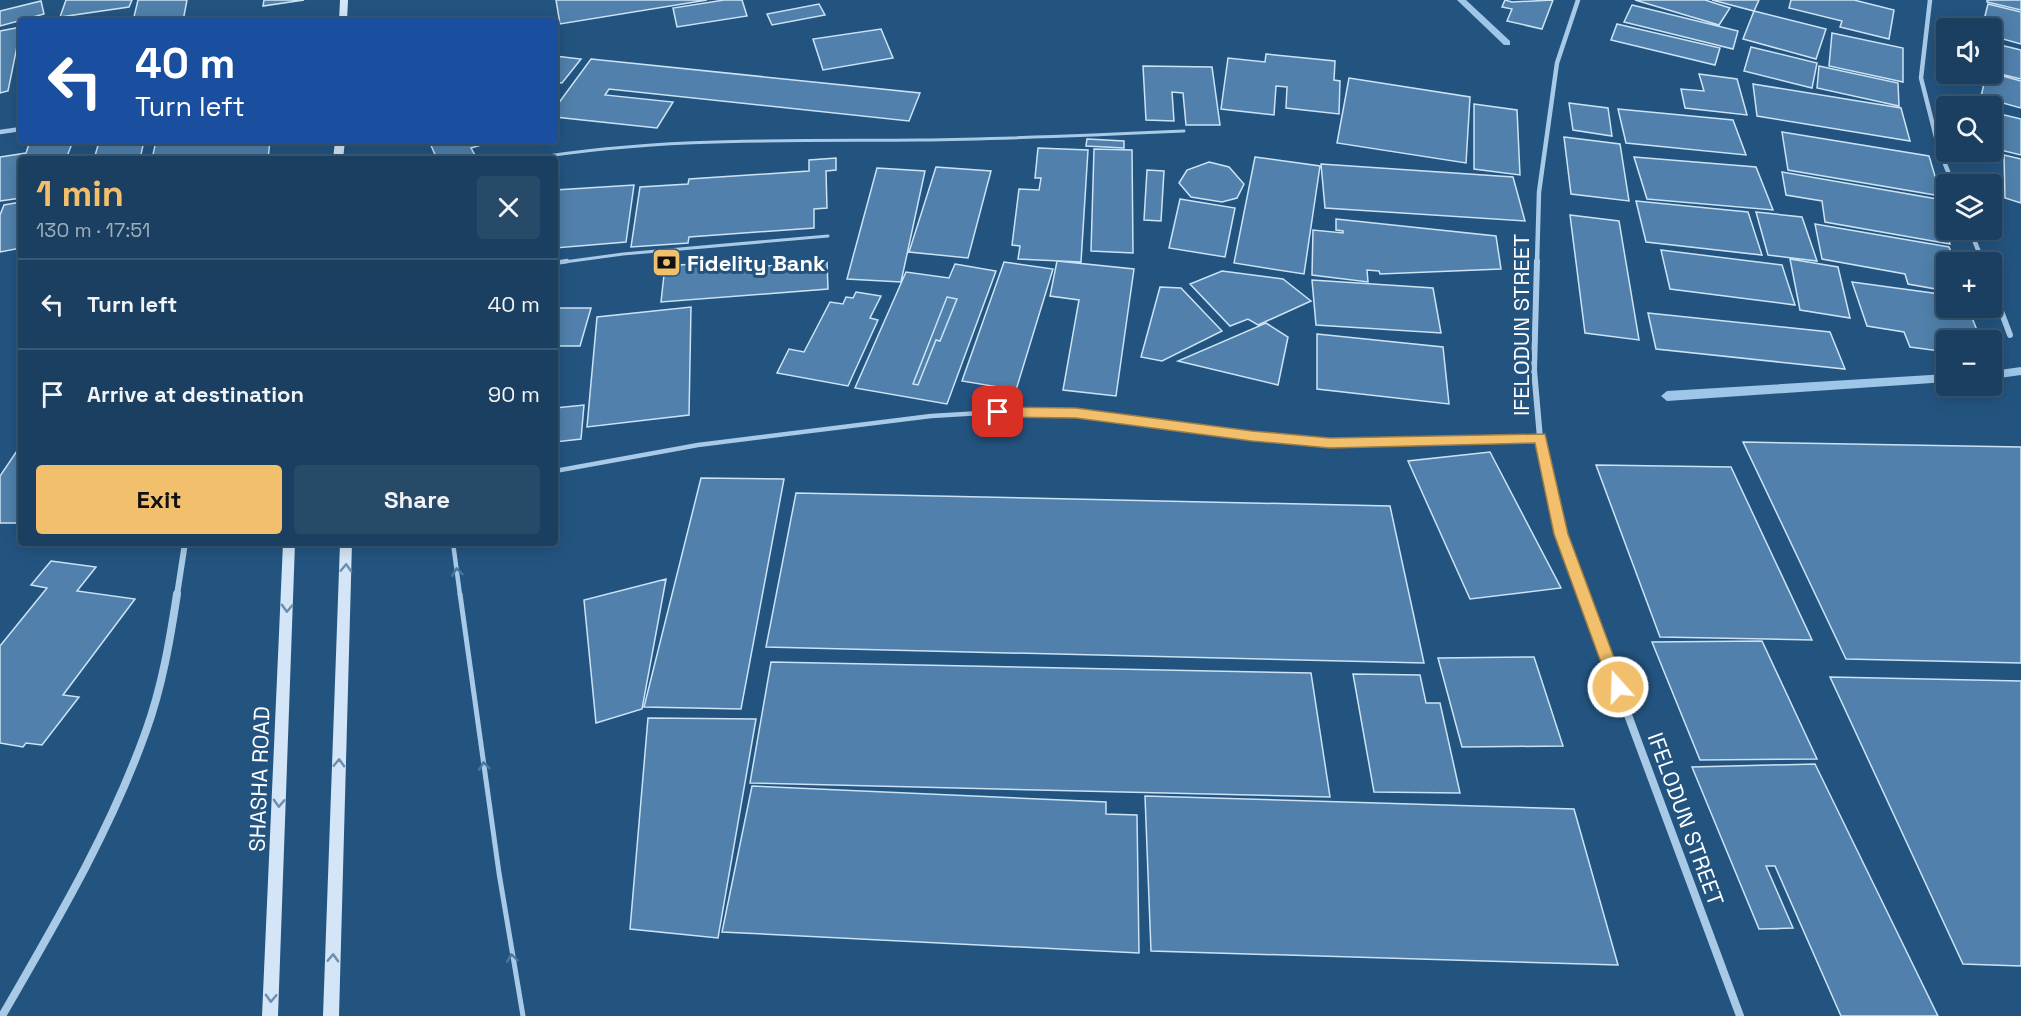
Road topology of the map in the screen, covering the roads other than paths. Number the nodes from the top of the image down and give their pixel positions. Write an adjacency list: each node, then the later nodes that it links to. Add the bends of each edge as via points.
1 (344, 0): 4 (main road)
2 (1578, 0): 14 (street, IFELODUN STREET, via 1557,63 1539,192 1534,370)
3 (1930, 0): 9 (street, via 1921,78)
4 (343, 18)
5 (18, 129): 7 (street)
6 (1184, 131): 8 (lane, via 939,140 705,141)
7 (0, 132)
8 (548, 156)
9 (1949, 174)
10 (828, 236): 11 (lane)
11 (558, 263)
12 (2002, 314): 13 (street)
13 (2010, 335)
14 (1540, 438): 15 (lane, via 1330,443 1076,413 998,412 931,416 698,445); 24 (street, IFELODUN STREET, via 1561,534)
15 (558, 470)
16 (184, 546): 20 (street, via 169,646 146,730 97,848)
17 (289, 546): 21 (main road, SHASHA ROAD, one-way to 21)
18 (346, 546): 22 (main road, one-way to 18)
19 (453, 546): 23 (lane, one-way to 19)
20 (2, 1016)
21 (270, 1016)
22 (331, 1016)
23 (523, 1016)
24 (1740, 1016)

